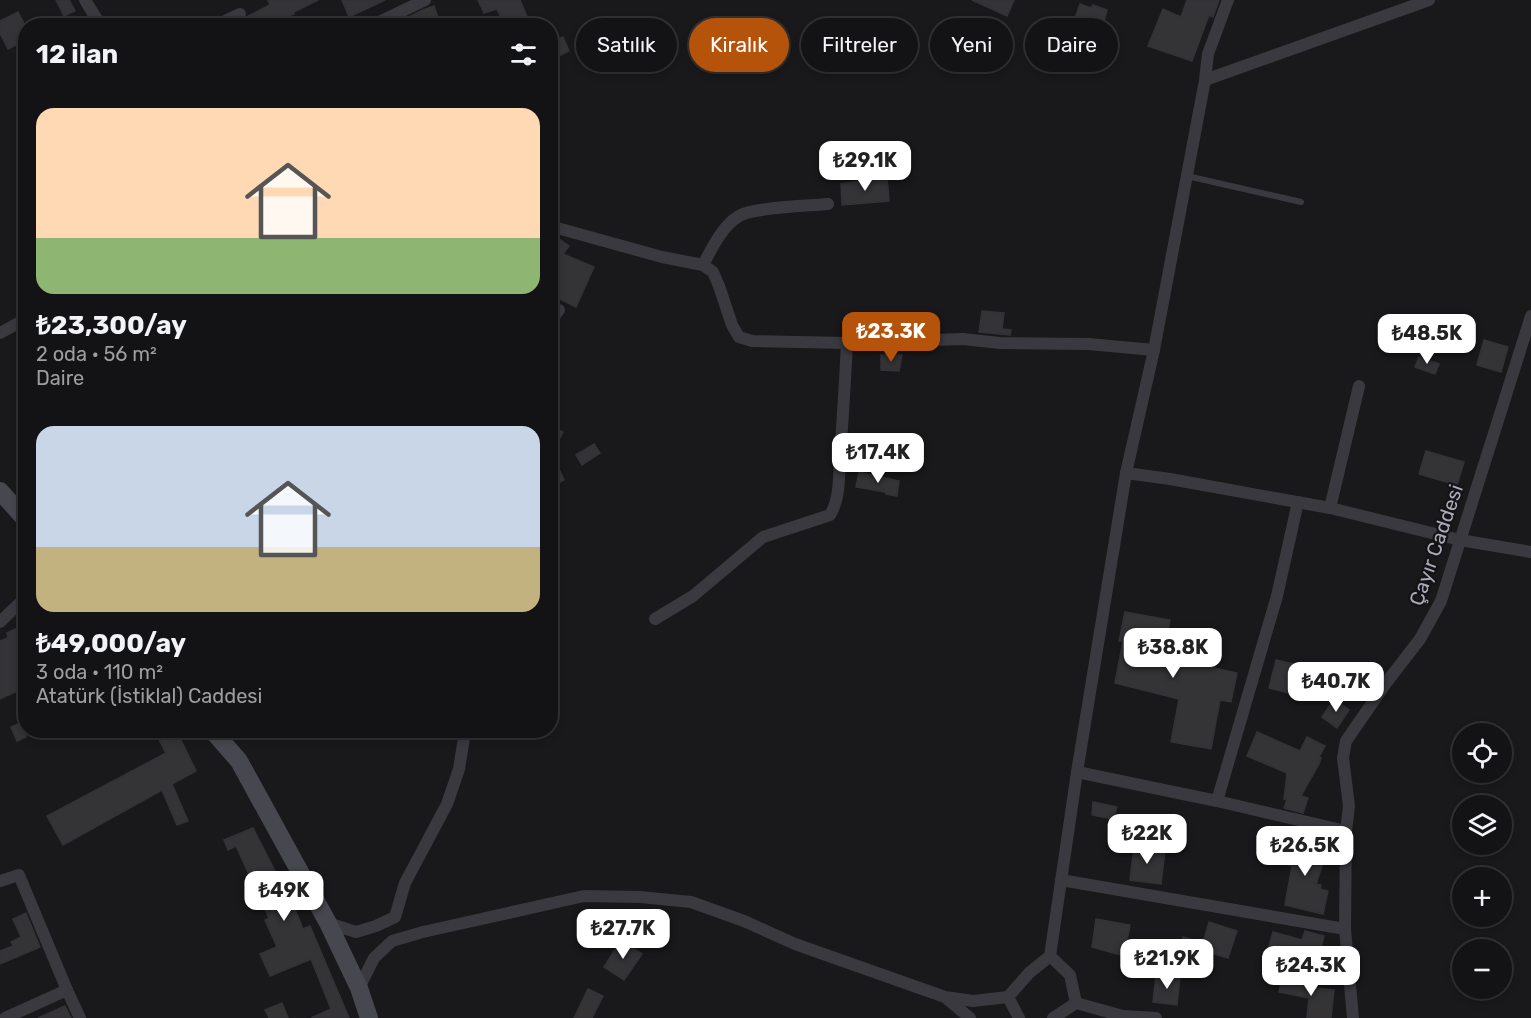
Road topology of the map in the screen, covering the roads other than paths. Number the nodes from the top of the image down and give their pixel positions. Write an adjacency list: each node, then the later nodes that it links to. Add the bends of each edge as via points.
1 (85, 0): 6 (street)
2 (424, 0): 8 (street)
3 (1228, 0): 9 (street, via 1208,54)
4 (1429, 0): 9 (street)
5 (240, 14): 7 (street)
6 (96, 18)
7 (232, 18)
8 (387, 18)
9 (1205, 80): 10 (street)
10 (1186, 176): 11 (lane); 19 (street)
11 (1301, 202)
12 (828, 204): 14 (street, via 740,215 725,228)
13 (558, 228): 14 (street)
14 (703, 265): 18 (street, via 713,272 739,337 752,341)
15 (1531, 316): 26 (street, Çayır Caddesi)
16 (18, 323): 17 (street)
17 (0, 333)
18 (847, 343): 19 (street, via 963,339); 29 (street, via 835,508 830,515 763,537 693,596)
19 (1154, 350): 21 (street)
20 (1359, 386): 24 (street)
21 (1126, 473): 23 (street); 33 (street)
22 (0, 491): 25 (street)
23 (1298, 502): 24 (street); 34 (street, via 1277,596)
24 (1330, 508): 26 (street)
25 (18, 511)
26 (1460, 540): 27 (street); 35 (street, Çayır Caddesi, via 1441,601 1420,639 1346,741)
27 (1531, 552)
28 (18, 605): 30 (street)
29 (655, 619)
30 (0, 622)
31 (220, 738): 38 (street, via 239,761)
32 (464, 738): 38 (street, via 447,804 405,883 395,917 356,932)
33 (1077, 772): 34 (street); 36 (street)
34 (1217, 801): 35 (street)
35 (1346, 831): 39 (street, Çayır Caddesi)
36 (1061, 880): 39 (street); 40 (street)
37 (0, 881): 42 (street, via 19,875)
38 (328, 922): 41 (street)
39 (1345, 929): 53 (street, Çayır Caddesi)
40 (1050, 956): 44 (street); 45 (street, via 1070,975)
41 (359, 988): 43 (street, via 374,958 392,941 584,896 606,896 691,902); 48 (street)
42 (67, 990): 46 (street); 47 (street)
43 (945, 997): 44 (street, via 973,1002); 49 (street)
44 (1008, 997): 50 (street)
45 (1076, 1003): 51 (street); 52 (street, via 1123,1016)
46 (5, 1018)
47 (80, 1018)
48 (369, 1018)
49 (970, 1018)
50 (1019, 1018)
51 (1053, 1018)
52 (1156, 1018)
53 (1353, 1018)

